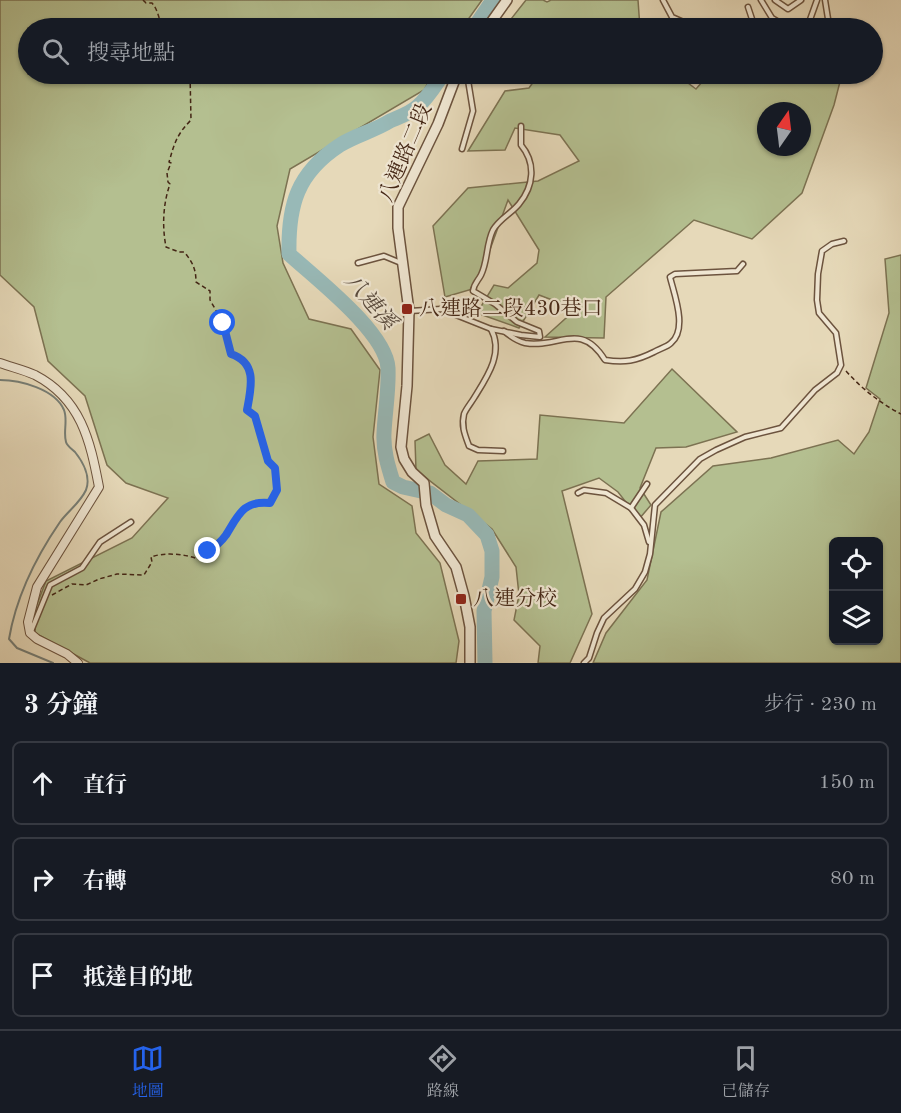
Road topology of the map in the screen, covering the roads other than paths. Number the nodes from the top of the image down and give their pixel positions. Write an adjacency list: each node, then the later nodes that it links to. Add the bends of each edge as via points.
1 (507, 0): 9 (street)
2 (663, 0): 10 (lane)
3 (761, 0): 12 (lane)
4 (775, 0): 5 (lane, via 788,9)
5 (801, 0)
6 (817, 0): 13 (lane)
7 (825, 0): 14 (lane)
8 (748, 7): 11 (lane)
9 (494, 18)
10 (674, 18)
11 (752, 18)
12 (772, 18)
13 (811, 18)
14 (828, 18)
15 (454, 84): 21 (street, 八連路二段, via 398,207)
16 (469, 84): 18 (lane, via 473,111)
17 (521, 126): 25 (lane, via 521,145 528,154 532,174 529,188 495,227 473,291 539,331 540,337)
18 (462, 149)
19 (844, 241): 32 (lane, via 822,251 818,274 819,313 836,333 841,365 837,373 815,390 781,428 745,437 700,459 655,505)
20 (358, 263): 21 (lane, via 384,256)
21 (401, 263): 23 (street, 八連路二段)
22 (743, 264): 25 (lane, via 737,271 675,273 670,277 680,316 677,335 671,343 624,363 605,360 585,339 525,343)
23 (409, 311): 24 (lane, via 441,309); 35 (street, 八連路二段, via 401,447 412,472 424,483 435,536 456,567 470,627)
24 (491, 328): 25 (lane); 27 (lane, via 496,338 495,358 465,412 463,430 469,446)
25 (504, 331)
26 (0, 363): 33 (street, via 35,375 73,405 87,437 99,487 37,587 28,622)
27 (503, 451)
28 (647, 484): 30 (lane)
29 (578, 493): 30 (lane, via 606,493)
30 (631, 507): 32 (lane, via 644,525)
31 (131, 522): 33 (lane, via 100,542 82,568 50,585)
32 (650, 546): 36 (lane, via 645,572 635,589 604,618)
33 (30, 633): 34 (street)
34 (78, 663)
35 (470, 663)
36 (584, 663)

